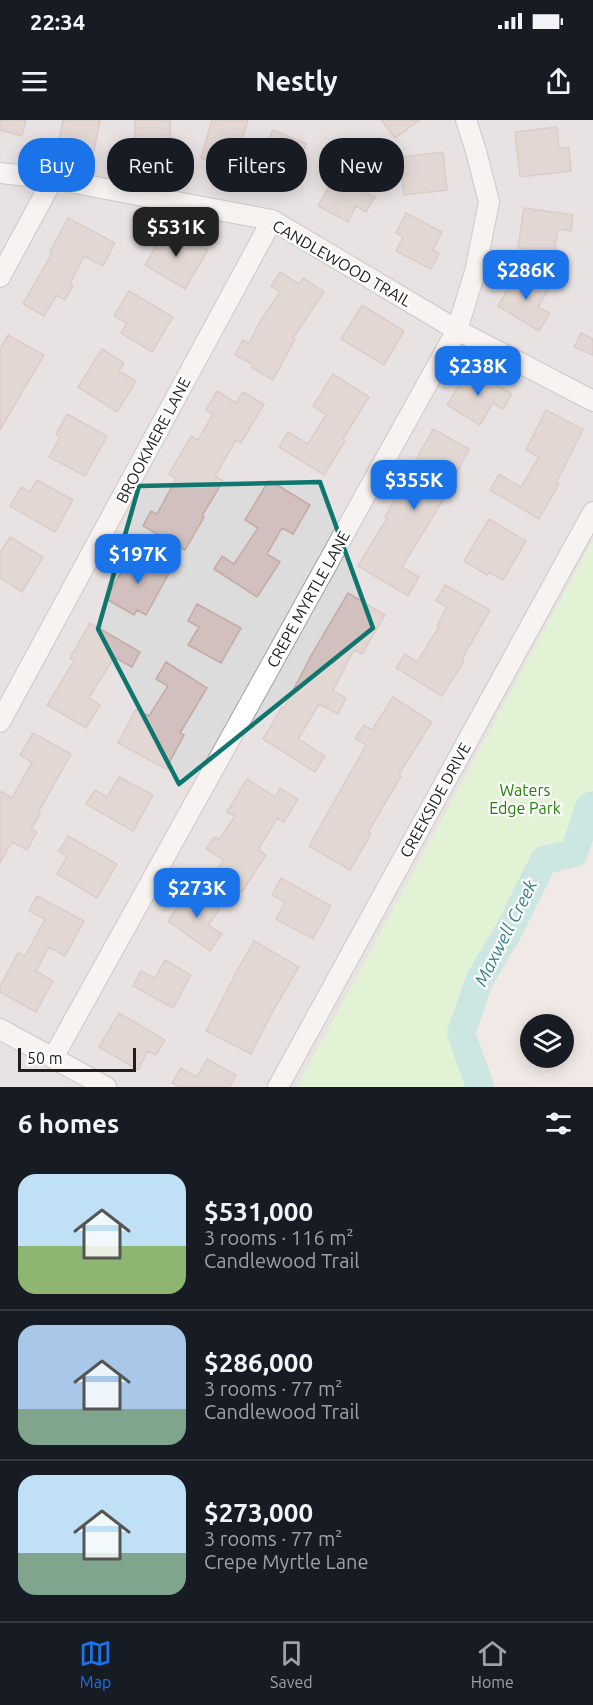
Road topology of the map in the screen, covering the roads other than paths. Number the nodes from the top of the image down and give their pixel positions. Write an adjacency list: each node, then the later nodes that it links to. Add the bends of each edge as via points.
1 (466, 120): 8 (street, CREPE MYRTLE LANE, via 489,202 475,272)
2 (0, 173): 3 (street, CANDLEWOOD TRAIL)
3 (18, 175)
4 (95, 187): 6 (street, CANDLEWOOD TRAIL)
5 (46, 192): 7 (street)
6 (272, 220): 8 (street, CANDLEWOOD TRAIL); 11 (street, BROOKMERE LANE)
7 (0, 277)
8 (457, 330): 9 (street, CANDLEWOOD TRAIL); 13 (street, CREPE MYRTLE LANE)
9 (593, 401)
10 (593, 512): 15 (street, CREEKSIDE DRIVE)
11 (0, 722)
12 (0, 1029): 13 (street)
13 (53, 1058): 14 (street)
14 (106, 1087)
15 (278, 1087)

